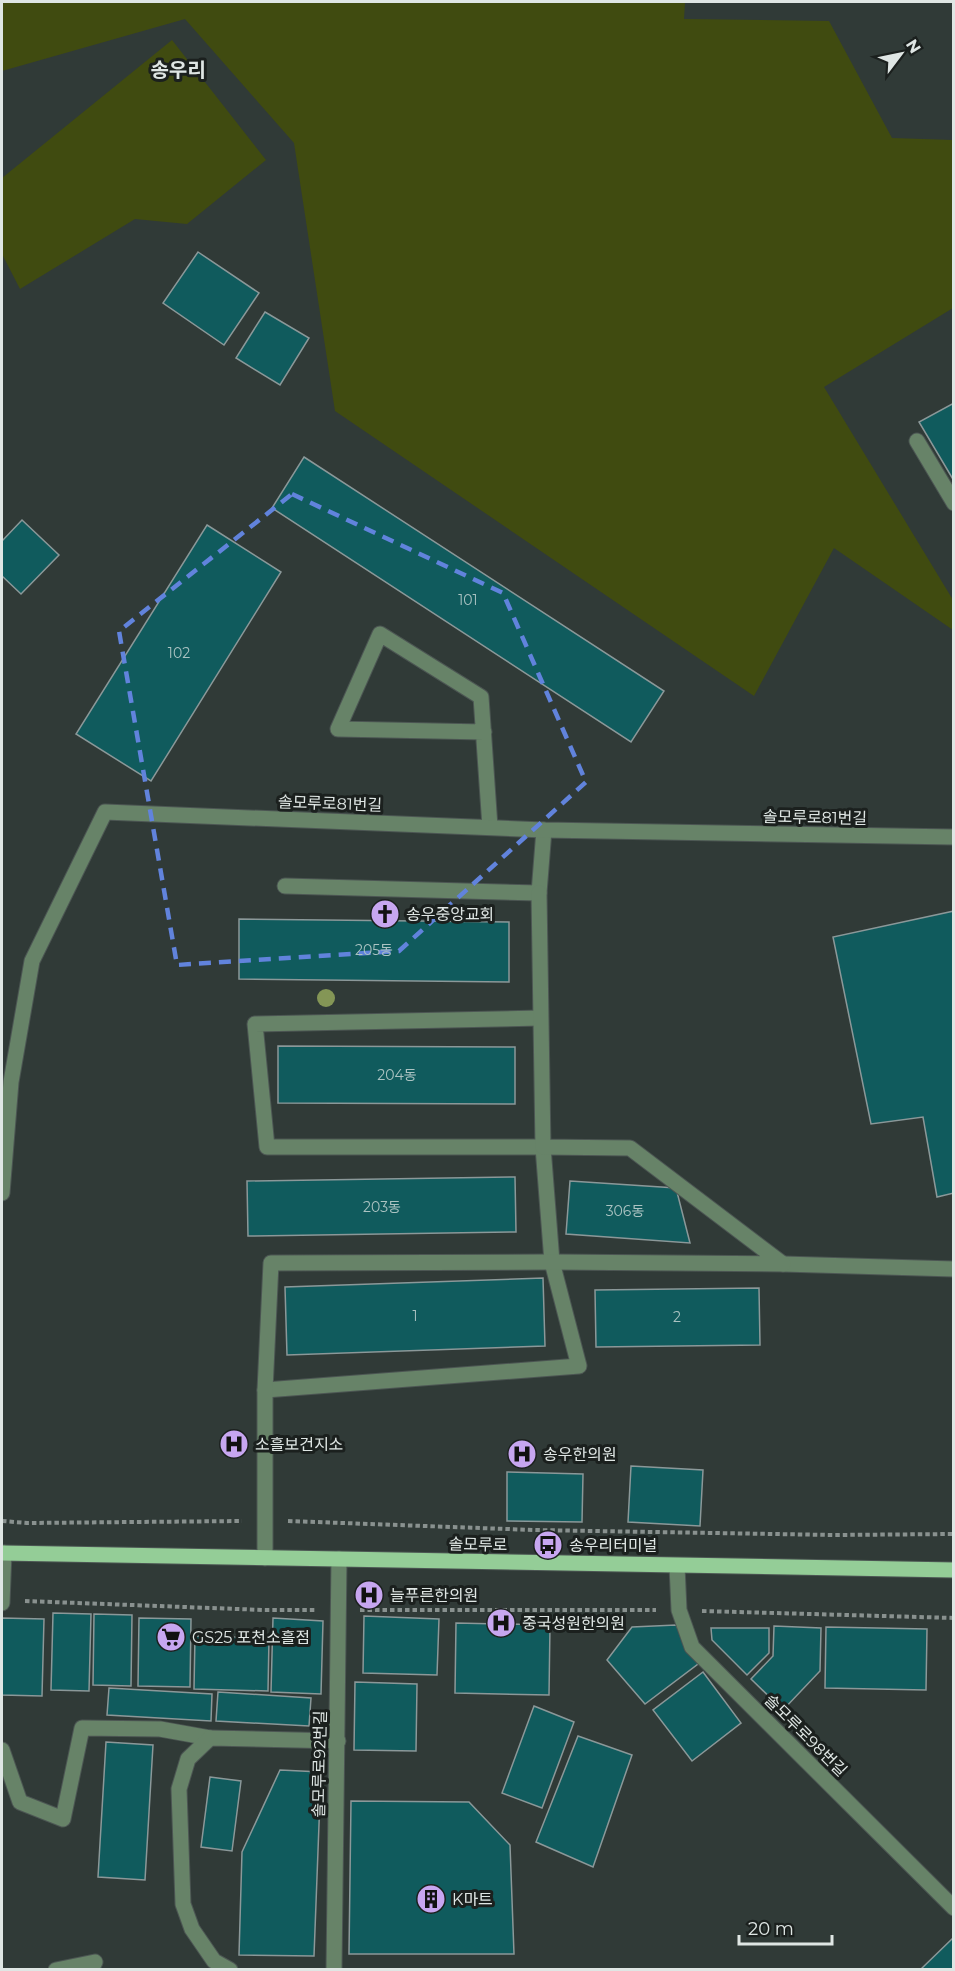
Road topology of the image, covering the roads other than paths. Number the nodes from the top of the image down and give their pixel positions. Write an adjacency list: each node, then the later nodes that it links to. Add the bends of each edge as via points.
1 (917, 441): 2 (street)
2 (954, 502)
3 (484, 732): 3 (street, via 481,697 380,634 338,729); 4 (street)
4 (490, 827): 5 (street, 솔모루로81번길); 11 (street, 솔모루로81번길, via 105,812 32,961 11,1082)
5 (544, 830): 6 (street, 솔모루로81번길); 8 (street)
6 (954, 837)
7 (285, 886): 8 (street)
8 (539, 893): 9 (street)
9 (540, 1018): 10 (street); 10 (street, via 255,1024 267,1148)
10 (543, 1147): 12 (street); 13 (street, via 630,1148)
11 (2, 1193)
12 (552, 1262): 13 (street); 15 (street, via 272,1263); 15 (street, via 579,1366)
13 (783, 1264): 14 (street)
14 (954, 1269)
15 (265, 1390): 17 (street)
16 (3, 1553): 17 (main road, 솔모루로); 21 (street)
17 (265, 1558): 18 (main road, 솔모루로)
18 (339, 1559): 19 (main road, 솔모루로); 23 (street, 솔모루로92번길)
19 (677, 1566): 20 (main road, 솔모루로); 25 (street, 솔모루로98번길, via 679,1610 692,1647)
20 (954, 1570)
21 (2, 1602)
22 (210, 1738): 23 (street); 24 (street, via 160,1729 82,1728 63,1819 20,1802); 28 (street, via 188,1759 179,1789 183,1904 192,1929 214,1961)
23 (338, 1741): 29 (street, 솔모루로92번길)
24 (2, 1750)
25 (954, 1908)
26 (56, 1970): 27 (street, via 95,1962)
27 (91, 1970)
28 (230, 1970)
29 (334, 1970)

